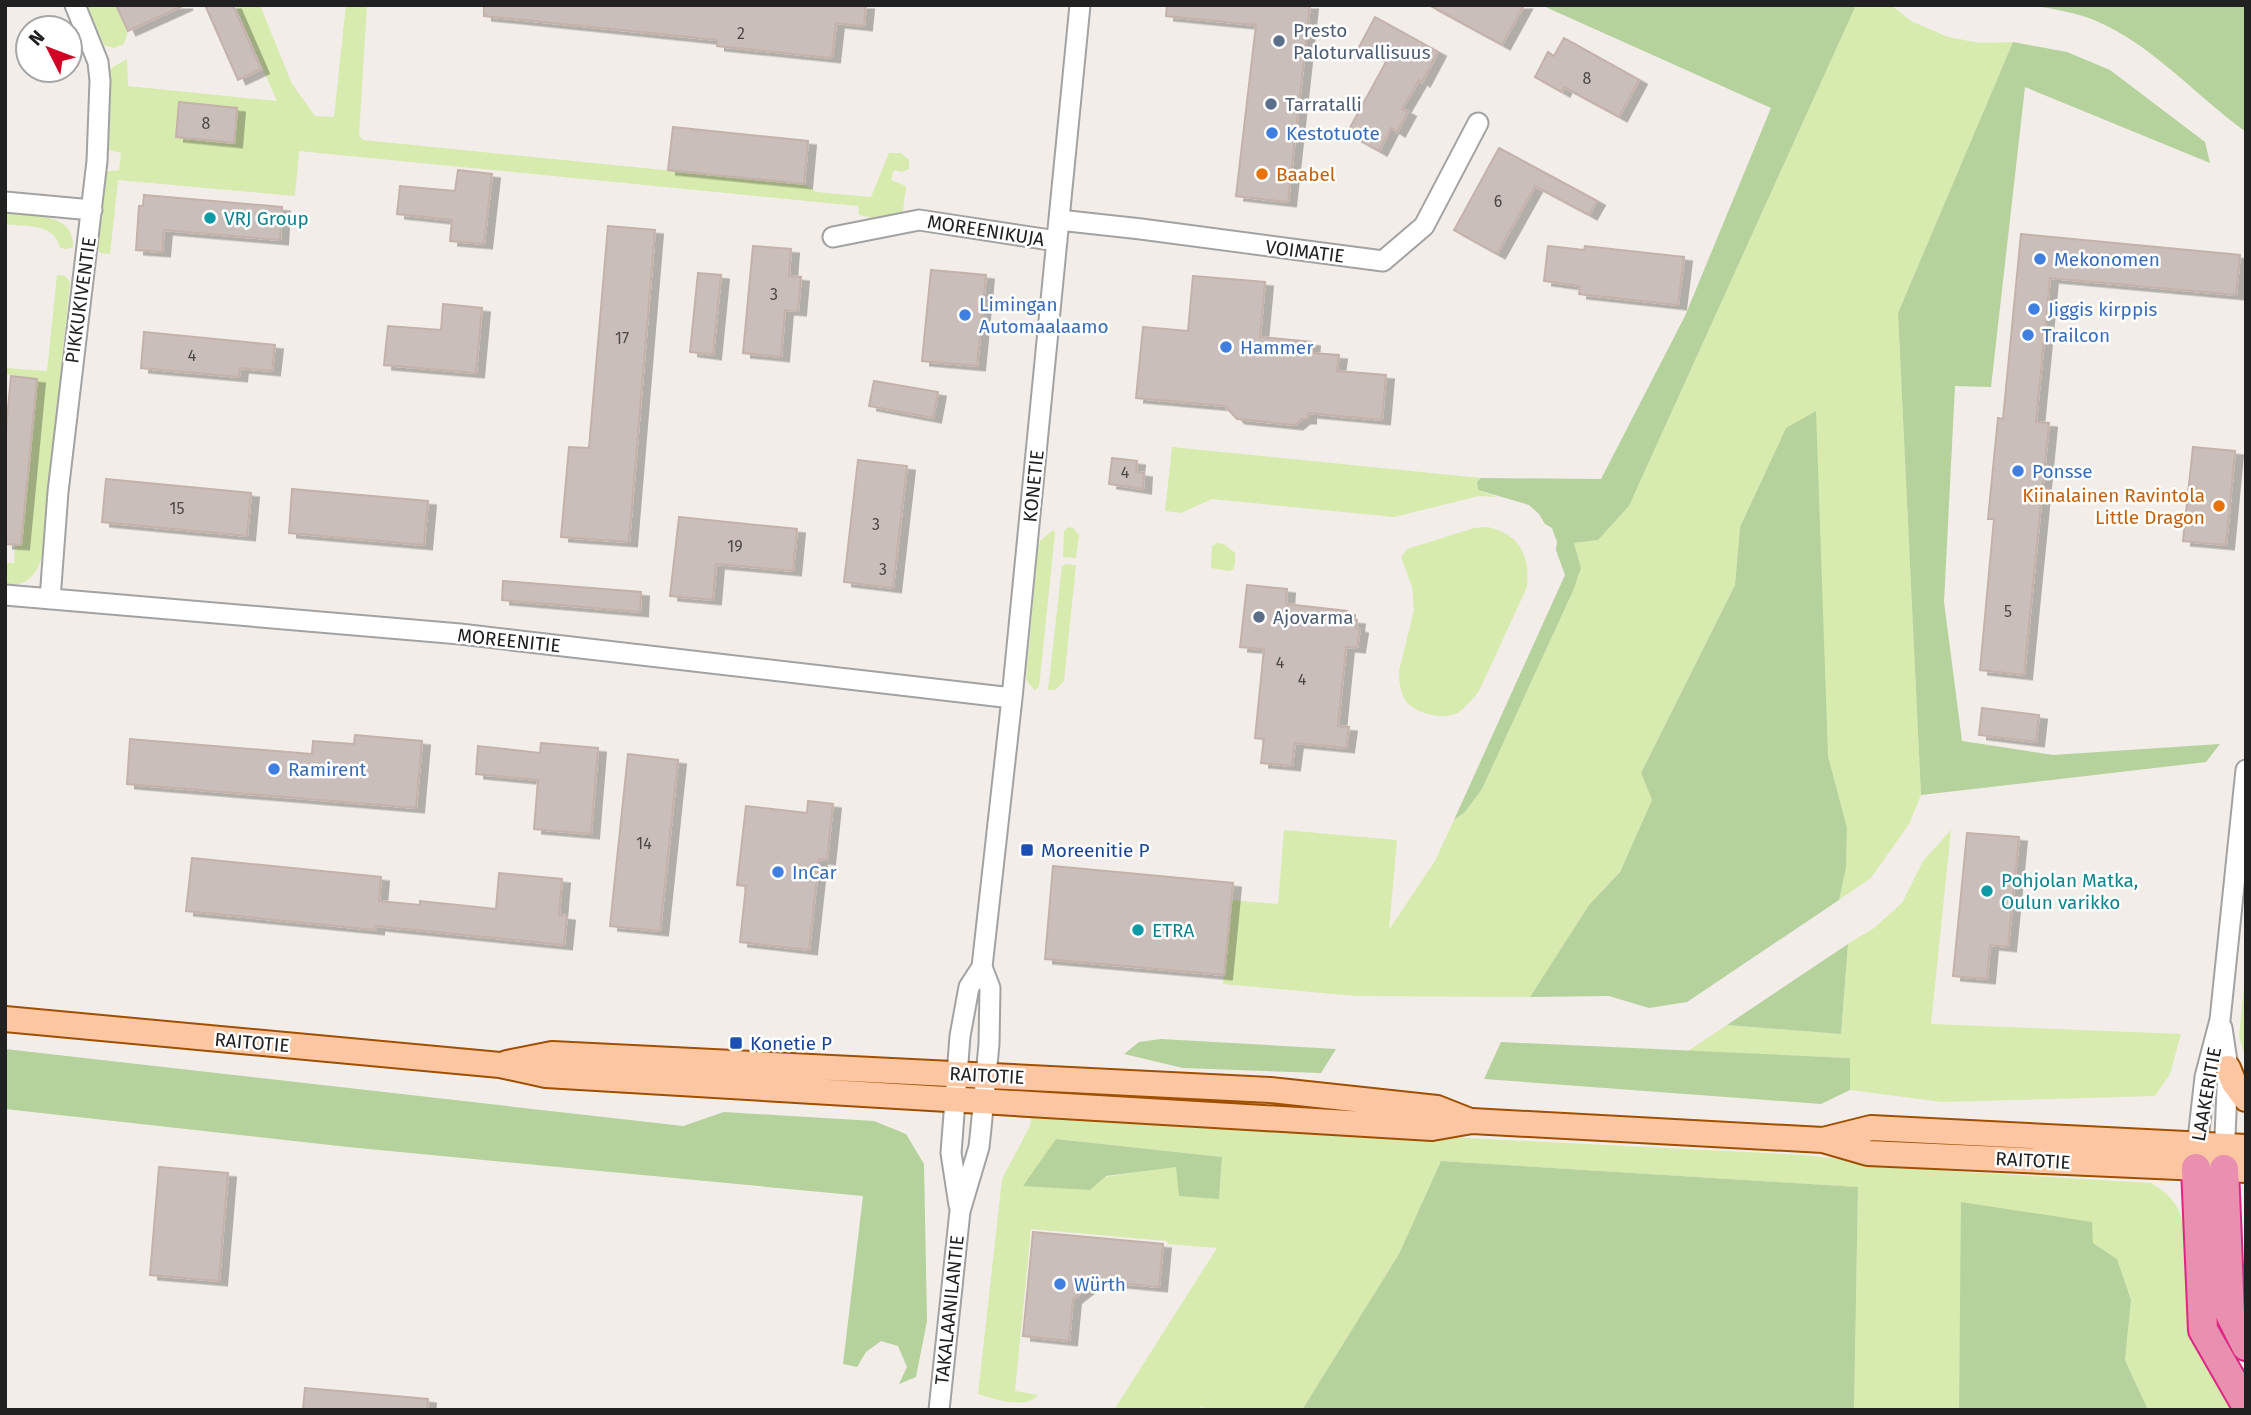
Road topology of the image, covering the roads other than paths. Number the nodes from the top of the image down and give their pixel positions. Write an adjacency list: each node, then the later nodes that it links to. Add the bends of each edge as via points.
1 (75, 5): 5 (street, PIKKUKIVENTIE, via 98,62 100,81)
2 (1080, 5): 6 (street, KONETIE)
3 (1478, 123): 6 (street, VOIMATIE, via 1424,226 1383,261)
4 (5, 202): 5 (street)
5 (92, 211): 10 (street, PIKKUKIVENTIE, via 58,492)
6 (1059, 220): 8 (street, KONETIE)
7 (833, 237): 8 (street, MOREENIKUJA, via 919,220)
8 (1057, 241): 11 (street, KONETIE)
9 (5, 595): 10 (street, MOREENITIE)
10 (50, 599): 11 (street, MOREENITIE, via 460,634)
11 (1012, 698): 13 (street, KONETIE)
12 (2246, 770): 15 (street, LAAKERITIE)
13 (982, 967): 18 (street, KONETIE, via 969,987); 19 (street, KONETIE, via 990,988)
14 (5, 1019): 16 (main road, RAITOTIE)
15 (2220, 1020): 17 (street, LAAKERITIE); 24 (street, LAAKERITIE, via 2205,1077)
16 (500, 1065): 18 (main road, RAITOTIE, via 552,1054); 21 (main road, RAITOTIE, via 546,1075)
17 (2228, 1068): 20 (main road); 25 (street, LAAKERITIE)
18 (957, 1074): 19 (main road, RAITOTIE); 21 (street, KONETIE)
19 (986, 1076): 22 (street, KONETIE); 23 (main road, RAITOTIE, via 1270,1090 1437,1108)
20 (2246, 1099)
21 (954, 1100): 22 (main road, RAITOTIE); 26 (street, TAKALAANILANTIE, via 951,1153)
22 (983, 1102): 23 (main road, RAITOTIE, via 1432,1128); 26 (street, TAKALAANILANTIE, via 979,1147)
23 (1472, 1121): 24 (main road, RAITOTIE, via 1823,1140 1868,1153)
24 (2196, 1156): 25 (main road, RAITOTIE); 28 (highway, via 2203,1330)
25 (2235, 1158): 27 (highway, via 2230,1314)
26 (960, 1211): 29 (street, TAKALAANILANTIE)
27 (2246, 1346)
28 (2246, 1405)
29 (939, 1410)

